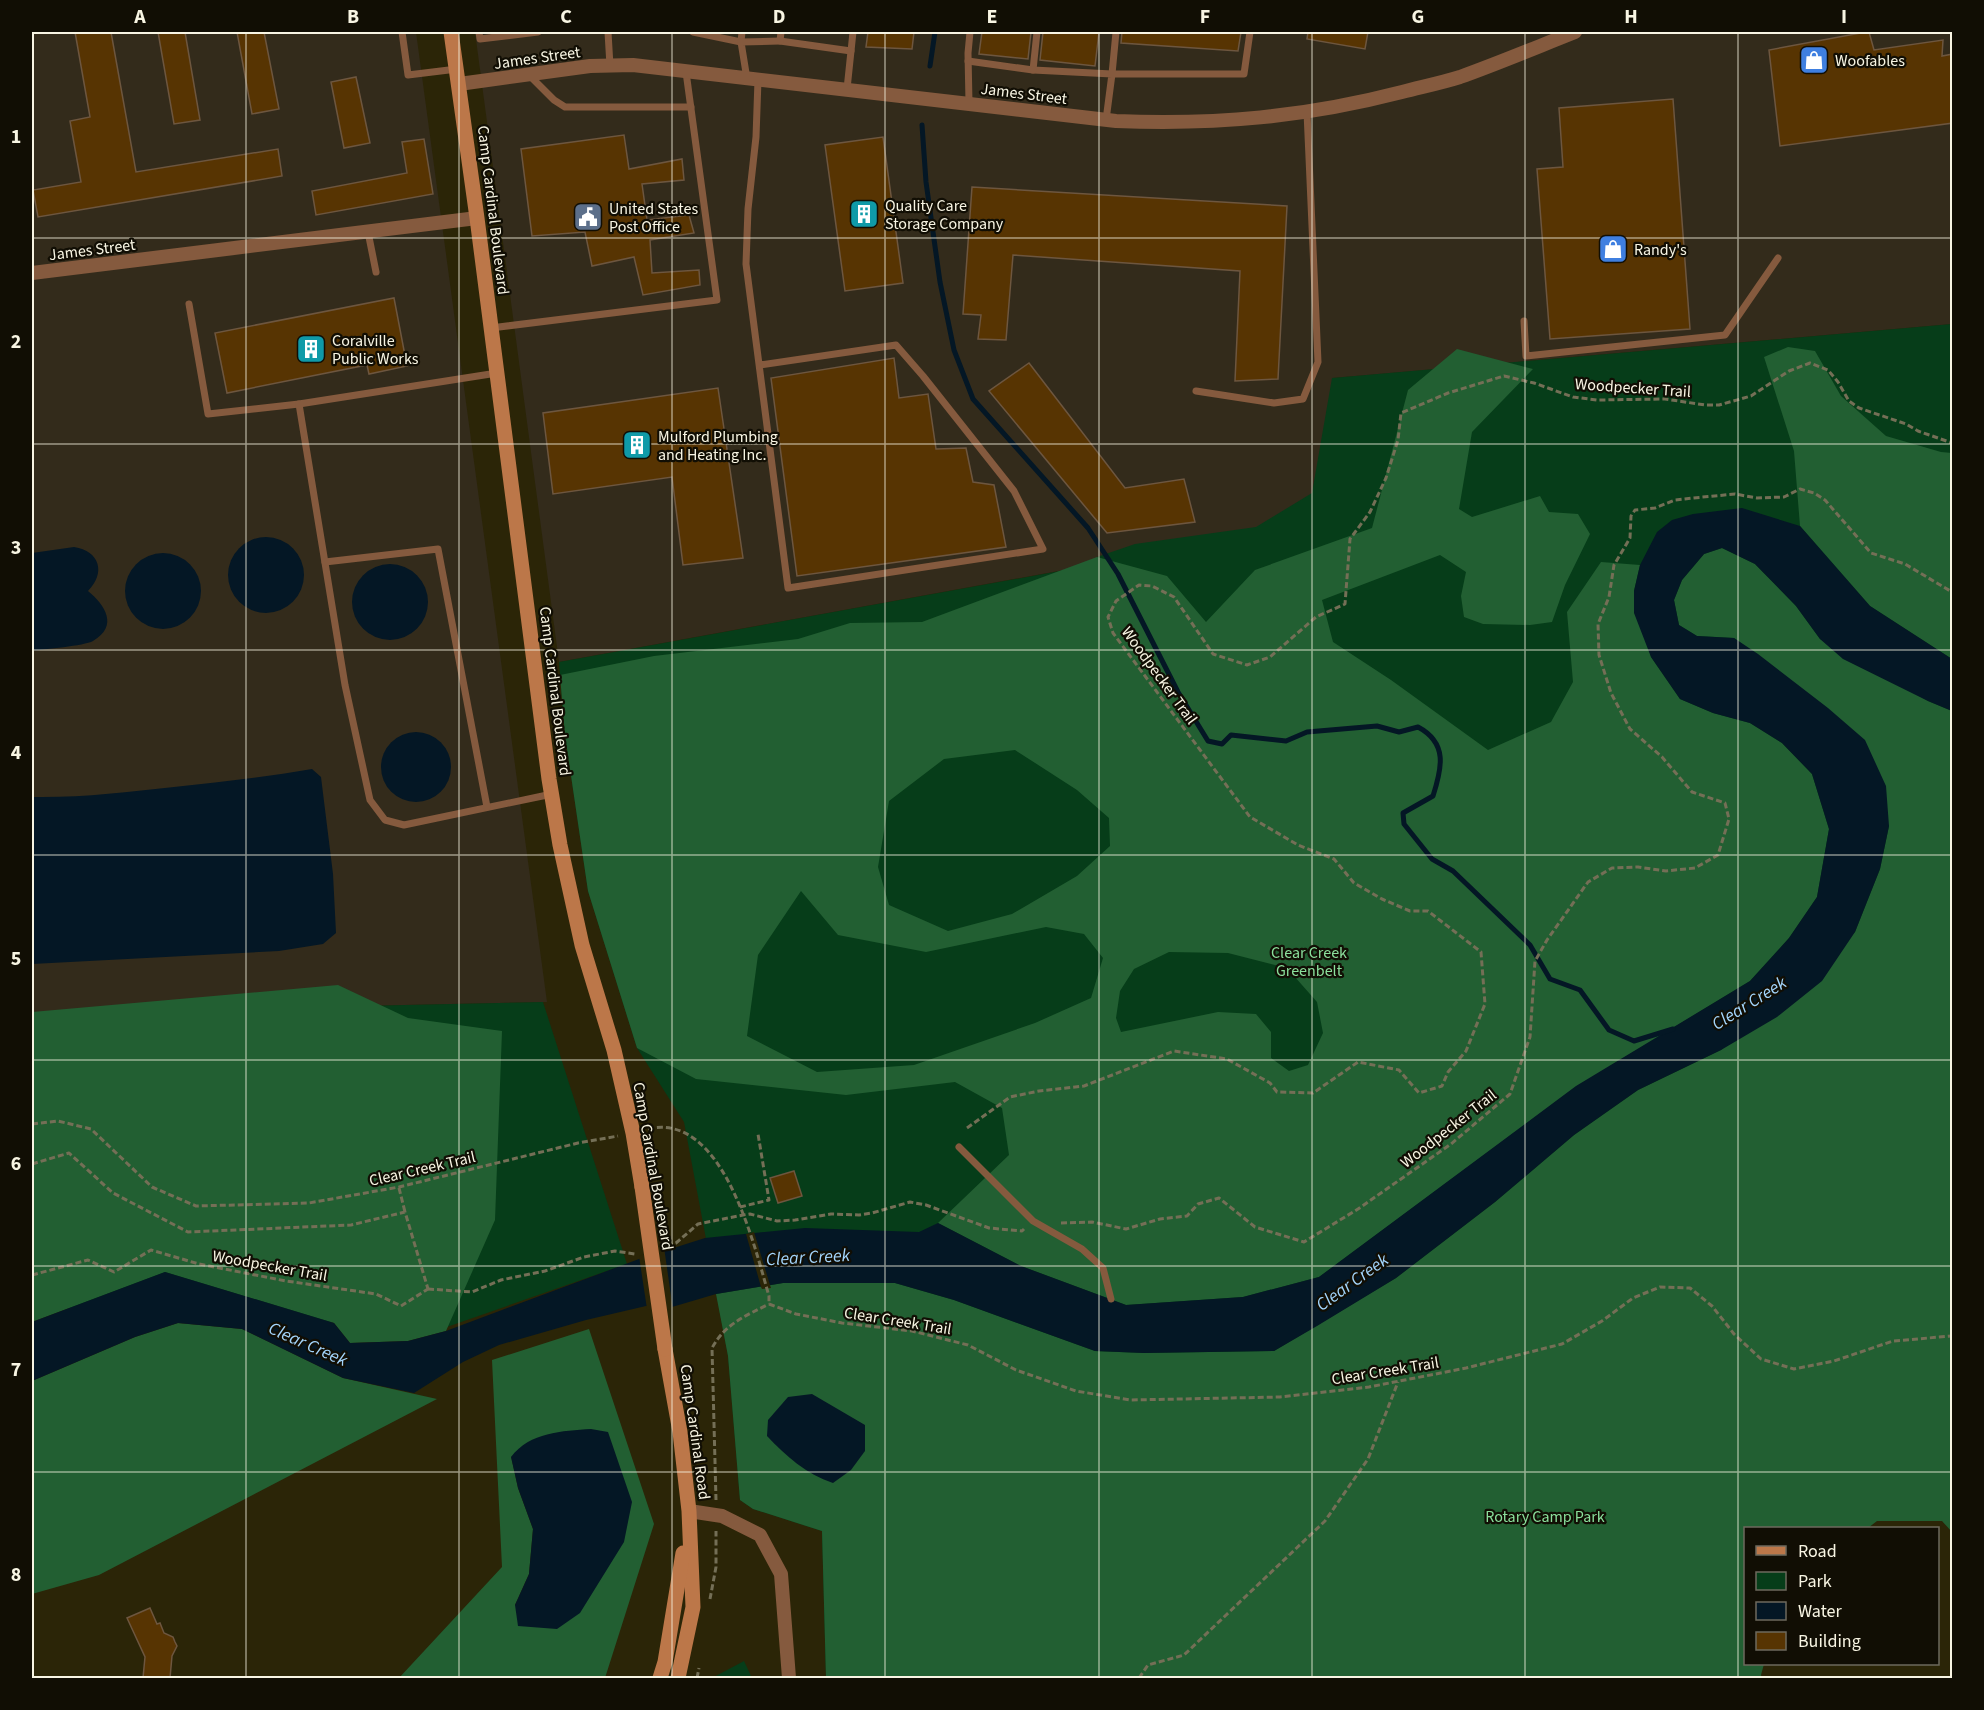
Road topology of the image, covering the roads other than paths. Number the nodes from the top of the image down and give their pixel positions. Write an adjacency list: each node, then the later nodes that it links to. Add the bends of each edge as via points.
1 (402, 32): 20 (lane, via 408,75)
2 (452, 32): 20 (street, Camp Cardinal Boulevard)
3 (479, 32): 4 (lane, via 480,39)
4 (538, 32)
5 (608, 32): 19 (lane)
6 (693, 32): 16 (lane)
7 (742, 32): 16 (lane)
8 (781, 32): 15 (lane)
9 (853, 32): 17 (lane)
10 (970, 32): 18 (lane)
11 (1037, 32): 21 (lane)
12 (1116, 32): 23 (lane)
13 (1250, 32): 23 (lane, via 1244,74)
14 (1575, 32): 30 (street, James Street, via 1458,77 1356,104)
15 (780, 41): 16 (lane); 17 (lane)
16 (741, 42): 25 (lane)
17 (851, 51): 27 (lane)
18 (968, 61): 21 (lane); 28 (lane)
19 (610, 66): 22 (street, James Street); 24 (street, James Street)
20 (457, 69): 26 (street, Camp Cardinal Boulevard)
21 (1032, 70): 23 (lane)
22 (686, 72): 25 (street, James Street); 29 (lane)
23 (1112, 74): 31 (lane)
24 (529, 75): 26 (street, James Street); 29 (lane, via 565,107)
25 (753, 79): 27 (street, James Street); 40 (lane, via 756,137 746,264)
26 (459, 84): 32 (street, Camp Cardinal Boulevard)
27 (847, 89): 28 (street, James Street)
28 (969, 103): 31 (street, James Street)
29 (691, 106): 39 (lane, via 717,300)
30 (1307, 112): 31 (street, James Street, via 1224,122); 42 (lane, via 1318,363 1303,399 1274,403)
31 (1106, 120)
32 (477, 218): 33 (street, James Street); 39 (street, Camp Cardinal Boulevard)
33 (368, 232): 35 (lane); 36 (street, James Street)
34 (1778, 258): 38 (lane, via 1725,335 1526,356)
35 (376, 272)
36 (32, 273)
37 (189, 304): 43 (lane, via 208,414)
38 (1524, 321)
39 (491, 328): 41 (street, Camp Cardinal Boulevard)
40 (760, 365): 40 (lane, via 789,588 1043,549 1014,491 896,345)
41 (497, 373): 43 (lane); 45 (street, Camp Cardinal Boulevard)
42 (1196, 391)
43 (299, 404): 44 (lane)
44 (325, 562): 46 (lane, via 345,685 370,800 385,820 404,825); 46 (lane, via 438,549)
45 (552, 794): 46 (lane); 49 (street, Camp Cardinal Boulevard, bridge, via 582,945 614,1050 633,1133)
46 (488, 807)
47 (959, 1147): 48 (lane, via 1033,1221 1082,1249 1103,1268)
48 (1111, 1299)
49 (665, 1348): 50 (street, Camp Cardinal Road)
50 (689, 1511): 51 (street); 52 (street, via 693,1607); 53 (street, Camp Cardinal Road, via 722,1516 760,1535 781,1574)
51 (660, 1678)
52 (678, 1678)
53 (789, 1678)

